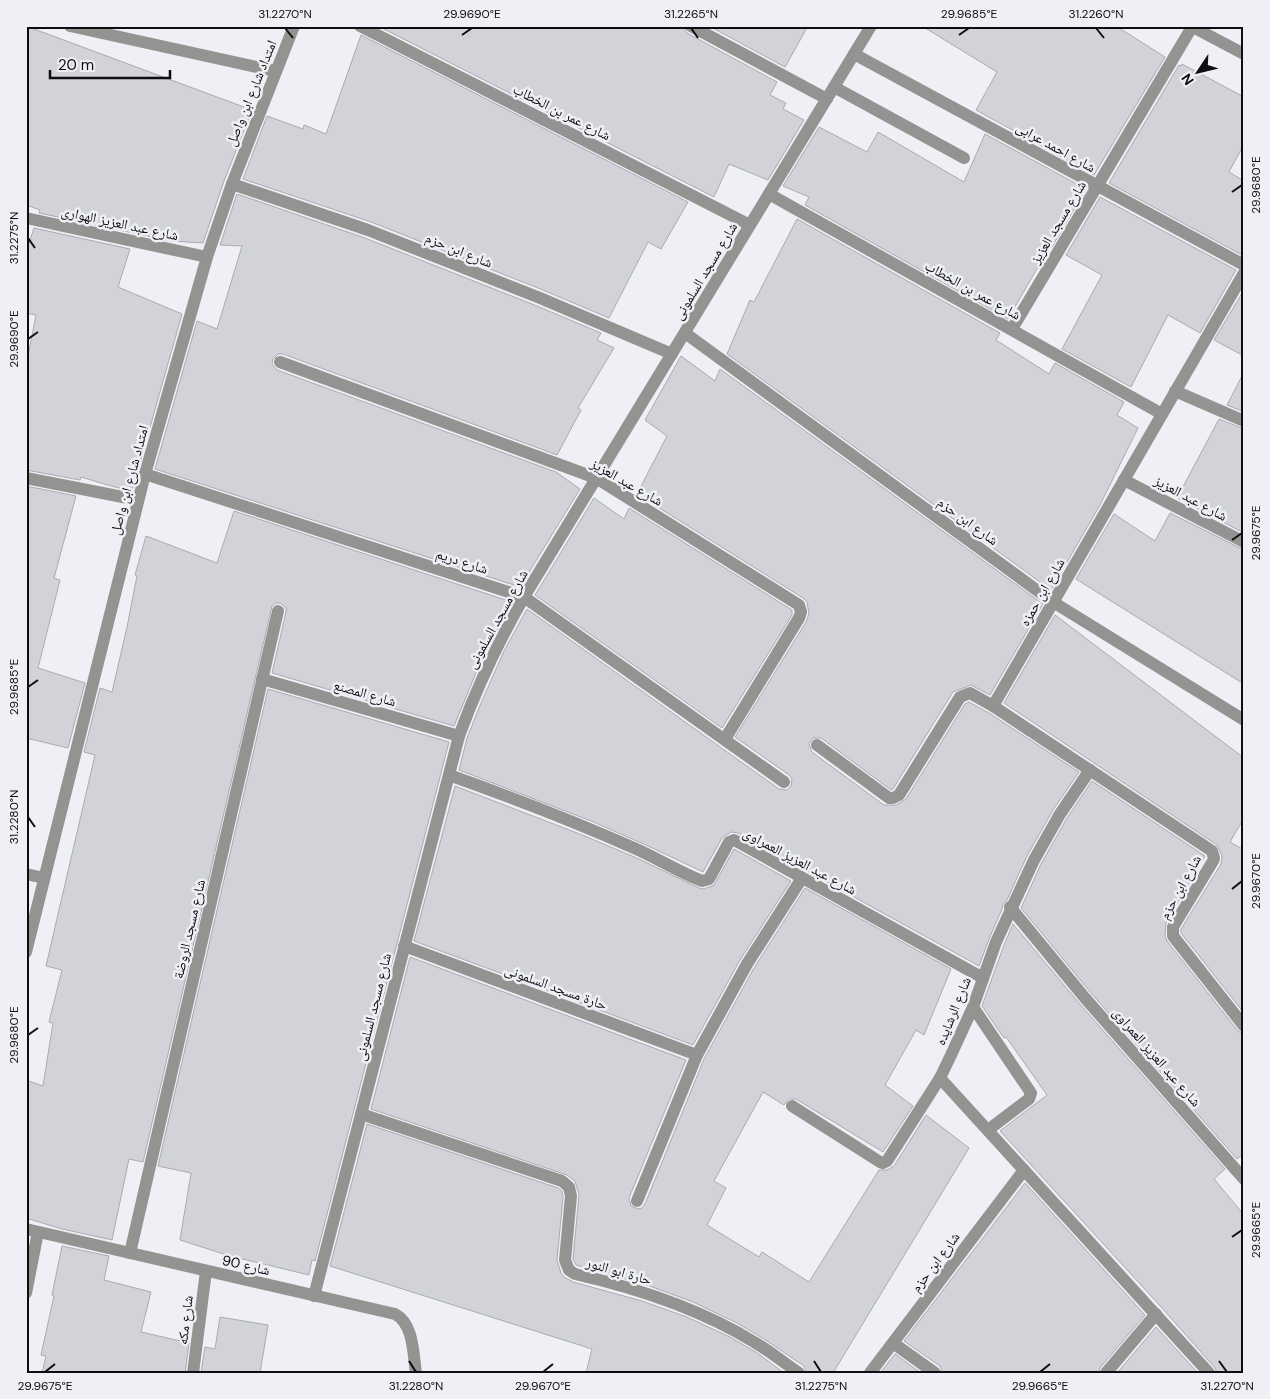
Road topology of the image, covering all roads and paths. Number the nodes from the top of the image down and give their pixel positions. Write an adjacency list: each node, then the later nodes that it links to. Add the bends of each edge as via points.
1 (70, 26): 9 (street)
2 (294, 26): 9 (street, امتداد شارع ابن واصل)
3 (360, 26): 17 (street, شارع عمر بن الخطاب)
4 (691, 26): 11 (street)
5 (871, 26): 7 (street, شارع مسجد السلمونى)
6 (1192, 27): 8 (street); 14 (street, شارع مسجد العزيز)
7 (854, 54): 10 (street, شارع مسجد السلمونى); 14 (street, شارع احمد عرابى)
8 (1244, 54)
9 (275, 71): 13 (street, امتداد شارع ابن واصل)
10 (834, 86): 11 (street, شارع مسجد السلمونى); 12 (street)
11 (827, 99): 15 (street, شارع مسجد السلمونى)
12 (964, 158)
13 (232, 184): 18 (street, امتداد شارع ابن واصل); 23 (street, شارع ابن حزم, via 368,230)
14 (1097, 186): 19 (street, شارع احمد عرابى); 21 (street, شارع مسجد العزيز)
15 (769, 194): 17 (street, شارع مسجد السلمونى); 21 (street, شارع عمر بن الخطاب)
16 (26, 218): 18 (street, شارع عبد العزيز الهوارى)
17 (750, 225): 22 (street, شارع مسجد السلمونى)
18 (207, 257): 28 (street, امتداد شارع ابن واصل)
19 (1244, 265)
20 (1244, 273): 25 (street, شارع ابن حمزه)
21 (1012, 329): 26 (street, شارع عمر بن الخطاب)
22 (685, 333): 23 (street, شارع مسجد السلمونى); 35 (street, شارع ابن حزم)
23 (672, 354): 30 (street, شارع مسجد السلمونى)
24 (280, 362): 30 (street, شارع عبد العزيز)
25 (1175, 390): 26 (street, شارع ابن حمزه); 27 (street)
26 (1162, 414): 31 (street, شارع ابن حمزه)
27 (1244, 420)
28 (145, 474): 32 (street, امتداد شارع ابن واصل); 34 (street, شارع دريم)
29 (26, 478): 32 (street)
30 (596, 478): 34 (street, شارع مسجد السلمونى); 41 (street, شارع عبد العزيز, via 799,606 799,618)
31 (1124, 480): 33 (street, شارع عبد العزيز); 35 (street, شارع ابن حمزه)
32 (138, 500): 47 (street, امتداد شارع ابن واصل)
33 (1244, 542)
34 (524, 597): 40 (street, شارع مسجد السلمونى, via 488,665); 41 (street, شارع دريم)
35 (1054, 602): 38 (street, شارع ابن حمزه); 39 (street, شارع ابن حزم)
36 (278, 611): 37 (street, شارع مسجد الروضة)
37 (262, 679): 40 (street, شارع المصنع); 64 (street, شارع مسجد الروضة)
38 (993, 706): 42 (street, via 970,693 960,697 899,795 893,798); 43 (street, شارع ابن حزم)
39 (1244, 720)
40 (459, 736): 44 (street, شارع مسجد السلمونى)
41 (724, 739): 45 (street, شارع دريم)
42 (817, 745)
43 (1090, 770): 49 (street, شارع الرشايده, via 1060,814); 54 (street, شارع ابن حزم, via 1212,851 1213,861 1173,927 1173,936)
44 (449, 775): 48 (street, شارع عبد العزيز العمراوى, via 579,824 702,881 709,879 728,844 734,840); 50 (street, شارع مسجد السلمونى)
45 (784, 782)
46 (26, 874): 47 (street)
47 (44, 878): 51 (street, امتداد شارع ابن واصل)
48 (802, 878): 52 (street, شارع عبد العزيز العمراوى); 55 (street, via 747,964)
49 (1010, 908): 52 (street, شارع الرشايده); 61 (street, شارع عبد العزيز العمراوى)
50 (404, 946): 55 (street, حارة مسجد السلمونى); 58 (street, شارع مسجد السلمونى)
51 (26, 952)
52 (982, 978): 53 (street, شارع الرشايده)
53 (973, 1007): 56 (street, شارع الرشايده); 59 (street, via 1031,1093 1029,1099)
54 (1244, 1026)
55 (698, 1055): 62 (street)
56 (940, 1078): 57 (street, شارع الرشايده, via 884,1163); 59 (street)
57 (792, 1106)
58 (361, 1114): 67 (street, شارع مسجد السلمونى); 72 (street, حارة ابو النور, via 562,1181 570,1192 565,1260 569,1270 656,1297 707,1318 756,1343)
59 (988, 1130): 60 (street)
60 (1024, 1170): 68 (street); 69 (street, شارع ابن حزم)
61 (1243, 1176)
62 (637, 1201)
63 (32, 1230): 64 (street, شارع 90); 66 (street)
64 (130, 1253): 65 (street, شارع 90)
65 (206, 1271): 67 (street, شارع 90); 70 (street, شارع مكه)
66 (26, 1293)
67 (314, 1296): 71 (street, شارع 90, via 402,1318 409,1329)
68 (1156, 1314): 75 (street); 76 (street)
69 (892, 1342): 73 (street, شارع ابن حزم); 74 (street)
70 (193, 1373)
71 (416, 1373)
72 (799, 1373)
73 (870, 1373)
74 (935, 1373)
75 (1106, 1373)
76 (1209, 1373)

